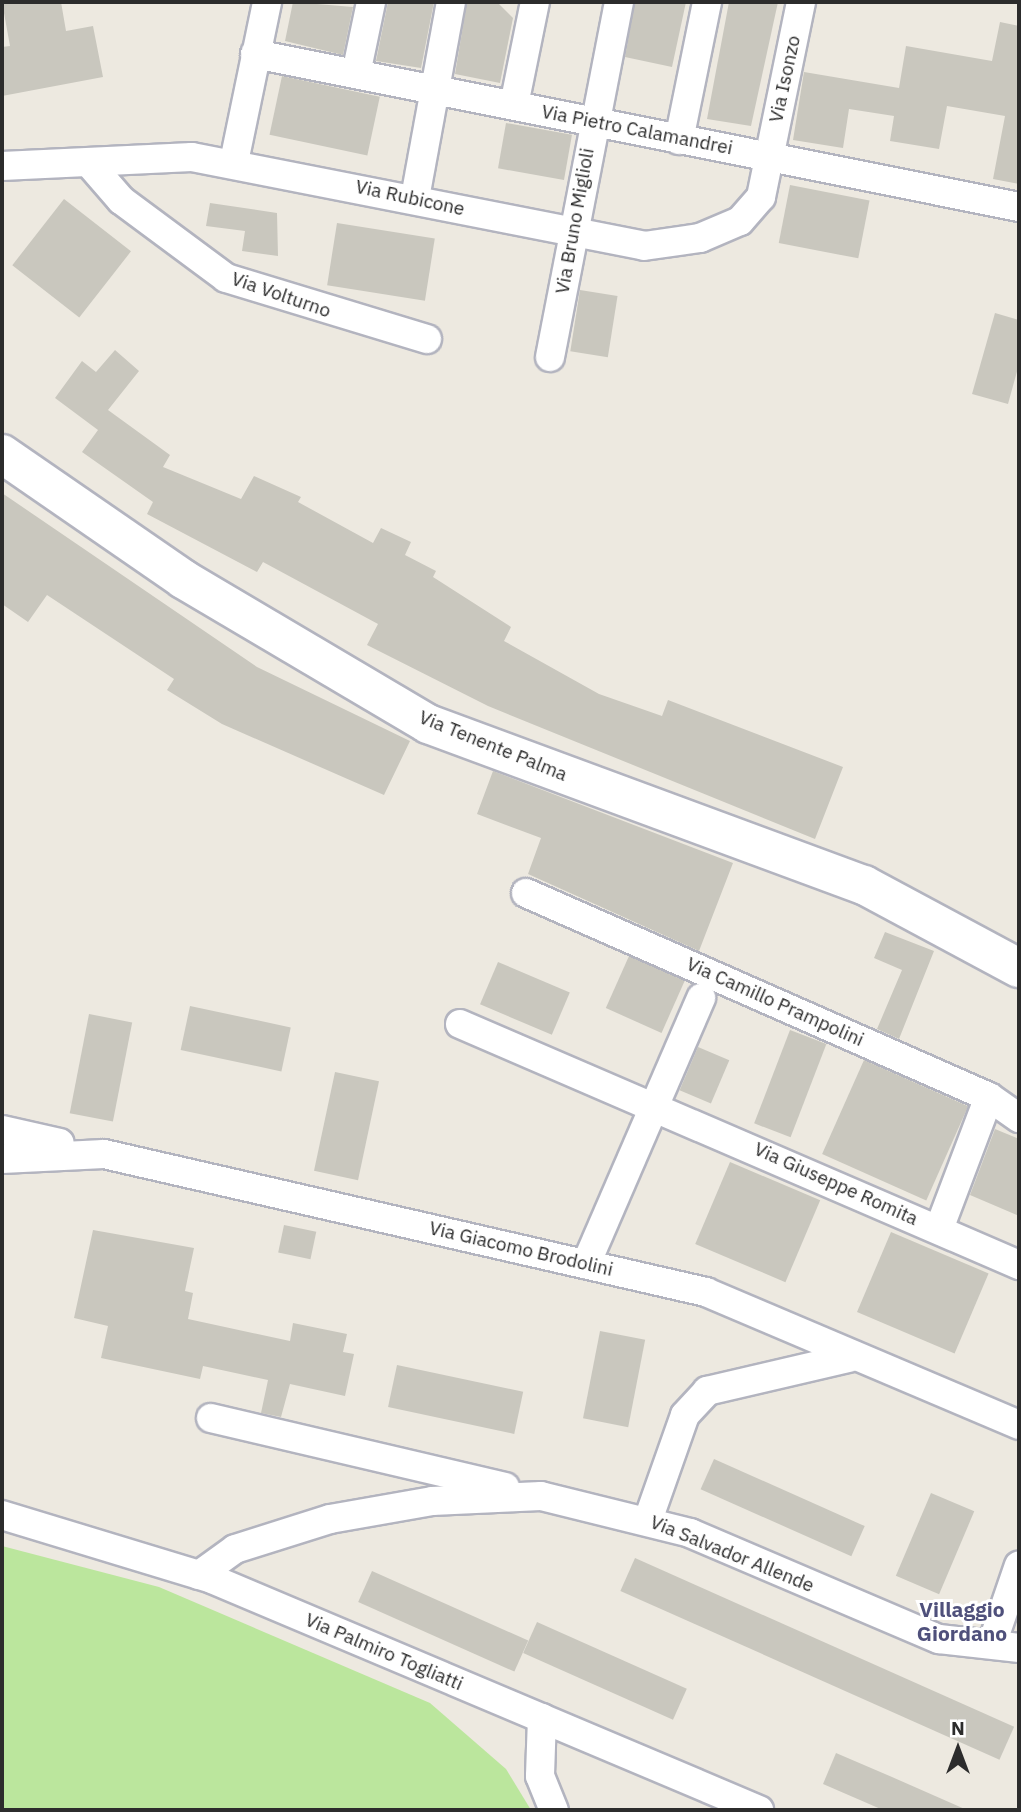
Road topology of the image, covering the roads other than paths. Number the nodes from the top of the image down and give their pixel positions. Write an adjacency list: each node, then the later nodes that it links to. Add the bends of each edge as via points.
1 (267, 2): 8 (street)
2 (371, 2): 9 (street)
3 (451, 2): 10 (street)
4 (536, 2): 11 (street)
5 (619, 2): 12 (street, Via Bruno Miglioli)
6 (707, 2): 13 (street)
7 (801, 2): 14 (street, Via Isonzo)
8 (255, 54): 9 (street, Via Pietro Calamandrei); 15 (street)
9 (356, 74): 10 (street, Via Pietro Calamandrei)
10 (434, 90): 11 (street, Via Pietro Calamandrei); 18 (street)
11 (514, 106): 12 (street, Via Pietro Calamandrei)
12 (594, 121): 13 (street, Via Pietro Calamandrei); 20 (street, Via Bruno Miglioli)
13 (679, 140): 14 (street, Via Pietro Calamandrei)
14 (768, 156): 19 (street, Via Pietro Calamandrei); 20 (street, Via Rubicone, via 761,197 740,221 700,237 644,246)
15 (234, 162): 16 (street, Via Rubicone, via 192,157); 18 (street, Via Rubicone)
16 (89, 163): 17 (street, Via Rubicone); 21 (street, Via Volturno, via 121,200 226,278)
17 (2, 166)
18 (415, 198): 20 (street, Via Rubicone)
19 (1019, 207)
20 (572, 232): 22 (street, Via Bruno Miglioli)
21 (427, 339)
22 (550, 357)
23 (2, 454): 25 (main road, Via Tenente Palma, via 183,579 428,724 864,885)
24 (526, 893): 28 (street, Via Camillo Prampolini)
25 (1019, 968)
26 (701, 998): 29 (street)
27 (460, 1024): 29 (street, Via Giuseppe Romita)
28 (989, 1097): 30 (street, Via Camillo Prampolini); 34 (street)
29 (652, 1104): 34 (street, Via Giuseppe Romita); 35 (street)
30 (1019, 1118)
31 (2, 1130): 32 (street)
32 (104, 1154): 33 (street, Via Giacomo Brodolini); 35 (street, Via Giacomo Brodolini)
33 (2, 1159)
34 (939, 1229): 36 (street, Via Giuseppe Romita)
35 (586, 1264): 37 (street, Via Giacomo Brodolini, via 706,1292)
36 (1019, 1265)
37 (849, 1358): 39 (street, Via Giacomo Brodolini); 42 (street, via 707,1391 685,1415)
38 (211, 1418): 40 (street)
39 (1019, 1425)
40 (541, 1496): 42 (street, Via Salvador Allende); 44 (street, Via Salvador Allende, via 432,1501 330,1519 235,1549)
41 (2, 1515): 44 (street, Via Palmiro Togliatti)
42 (649, 1520): 45 (street, Via Salvador Allende, via 939,1639)
43 (1019, 1565): 45 (street)
44 (199, 1574): 46 (street, Via Palmiro Togliatti)
45 (1005, 1646)
46 (542, 1718): 47 (street, via 540,1776); 48 (street, Via Palmiro Togliatti)
47 (554, 1810)
48 (759, 1810)

